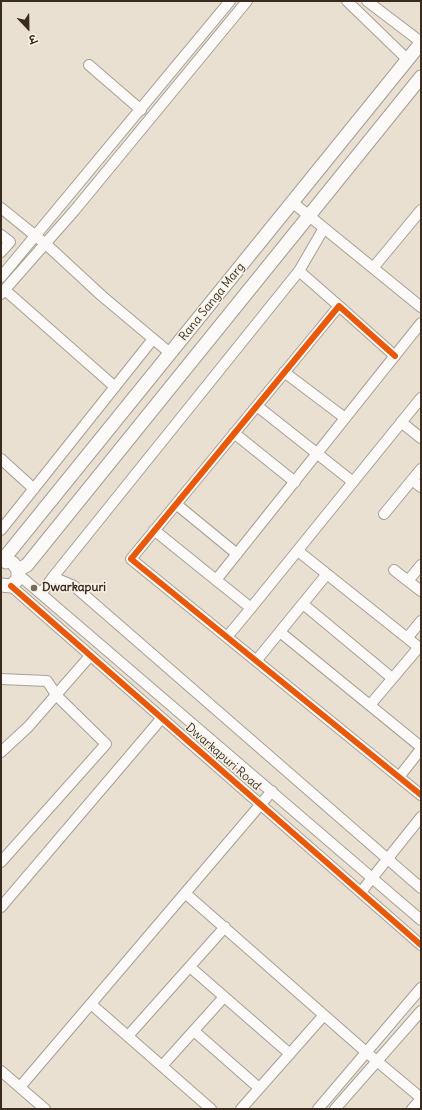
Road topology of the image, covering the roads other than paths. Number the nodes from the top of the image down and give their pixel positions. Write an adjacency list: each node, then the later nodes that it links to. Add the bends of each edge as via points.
1 (230, 1): 9 (street)
2 (247, 1): 18 (street)
3 (347, 1): 6 (street)
4 (367, 1): 5 (street)
5 (421, 43): 6 (main road, Rana Sanga Marg)
6 (408, 60): 10 (main road, Rana Sanga Marg)
7 (89, 65): 9 (street)
8 (421, 77): 13 (main road, Rana Sanga Marg)
9 (141, 110): 17 (street)
10 (292, 202): 13 (street); 28 (main road, Rana Sanga Marg)
11 (1, 208): 17 (street)
12 (421, 210): 14 (street)
13 (309, 216): 15 (street); 55 (main road, Rana Sanga Marg)
14 (417, 222): 20 (street)
15 (324, 228): 20 (street); 21 (street)
16 (1, 235): 19 (street, via 10,242)
17 (36, 236): 18 (street); 22 (street)
18 (44, 243): 23 (street); 27 (street)
19 (1, 252)
20 (373, 268): 25 (street)
21 (299, 271): 24 (street); 57 (street)
22 (1, 277)
23 (3, 292): 31 (street)
24 (338, 306): 29 (street); 30 (street)
25 (421, 307)
26 (421, 323): 29 (street)
27 (153, 339): 28 (street); 31 (street)
28 (170, 353): 52 (main road, Rana Sanga Marg)
29 (395, 356): 34 (street)
30 (284, 372): 33 (street); 34 (street)
31 (115, 387): 45 (street)
32 (421, 398): 35 (street)
33 (257, 406): 36 (street); 38 (street)
34 (345, 418): 38 (street)
35 (401, 422): 37 (street); 43 (street)
36 (234, 434): 42 (street); 46 (street)
37 (421, 438)
38 (316, 454): 42 (street); 43 (street)
39 (1, 459): 45 (street)
40 (421, 469): 41 (street)
41 (412, 480): 44 (street); 47 (street)
42 (294, 482): 51 (street)
43 (353, 482): 50 (street)
44 (421, 487)
45 (34, 489): 48 (street)
46 (176, 504): 49 (street); 51 (street)
47 (384, 514)
48 (1, 530)
49 (154, 530): 58 (street); 67 (street, via 131,559)
50 (298, 551): 56 (street); 64 (street)
51 (237, 554): 58 (street)
52 (3, 562): 55 (main road, via 14,564)
53 (421, 565): 59 (street)
54 (394, 570): 59 (street)
55 (18, 573): 60 (main road, Rana Sanga Marg, via 16,582); 62 (street, Dwarkapuri Road)
56 (327, 574): 63 (street); 68 (street)
57 (53, 577): 62 (street); 84 (street, via 74,586)
58 (216, 580): 64 (street)
59 (408, 581): 61 (street)
60 (5, 587): 70 (street, Dwarkapuri Road)
61 (421, 591)
62 (41, 594): 80 (street, Dwarkapuri Road)
63 (303, 604): 66 (street); 72 (street)
64 (251, 608): 67 (street)
65 (421, 622): 68 (street)
66 (280, 632): 71 (street); 75 (street)
67 (227, 637): 71 (street)
68 (408, 637): 69 (street)
69 (420, 648): 72 (street)
70 (90, 656): 74 (street); 76 (street, Dwarkapuri Road)
71 (256, 661): 79 (street)
72 (392, 678): 75 (street)
73 (1, 679): 74 (street, via 47,680)
74 (57, 696): 78 (street); 85 (street, via 106,744)
75 (370, 705): 77 (street)
76 (161, 719): 82 (street, Dwarkapuri Road); 90 (street)
77 (421, 748): 79 (street)
78 (1, 752)
79 (399, 777): 81 (street)
80 (272, 791): 82 (street); 86 (street, Dwarkapuri Road)
81 (421, 795)
82 (260, 804): 88 (street, Dwarkapuri Road); 89 (street)
83 (421, 817): 84 (street)
84 (387, 859): 86 (street); 87 (street)
85 (1, 862)
86 (372, 878): 88 (street); 91 (street, Dwarkapuri Road)
87 (421, 888)
88 (361, 892): 93 (street, Dwarkapuri Road)
89 (185, 893): 92 (street); 97 (street)
90 (1, 907)
91 (421, 920)
92 (225, 927): 94 (street); 99 (street)
93 (421, 945)
94 (190, 966): 96 (street); 101 (street)
95 (421, 988): 102 (street)
96 (224, 997): 100 (street); 103 (street)
97 (91, 1004): 101 (street); 107 (street)
98 (421, 1011): 104 (street)
99 (324, 1015): 102 (street); 103 (street)
100 (194, 1031): 105 (street); 108 (street)
101 (128, 1036): 105 (street)
102 (366, 1052): 104 (street); 113 (street)
103 (290, 1054): 108 (street)
104 (377, 1060): 109 (street); 114 (street)
105 (162, 1066): 111 (street)
106 (1, 1071): 107 (street)
107 (20, 1087): 110 (street)
108 (259, 1088): 112 (street)
109 (421, 1098): 115 (street)
110 (45, 1109)
111 (211, 1109)
112 (241, 1109)
113 (318, 1109)
114 (335, 1109)
115 (412, 1109)

